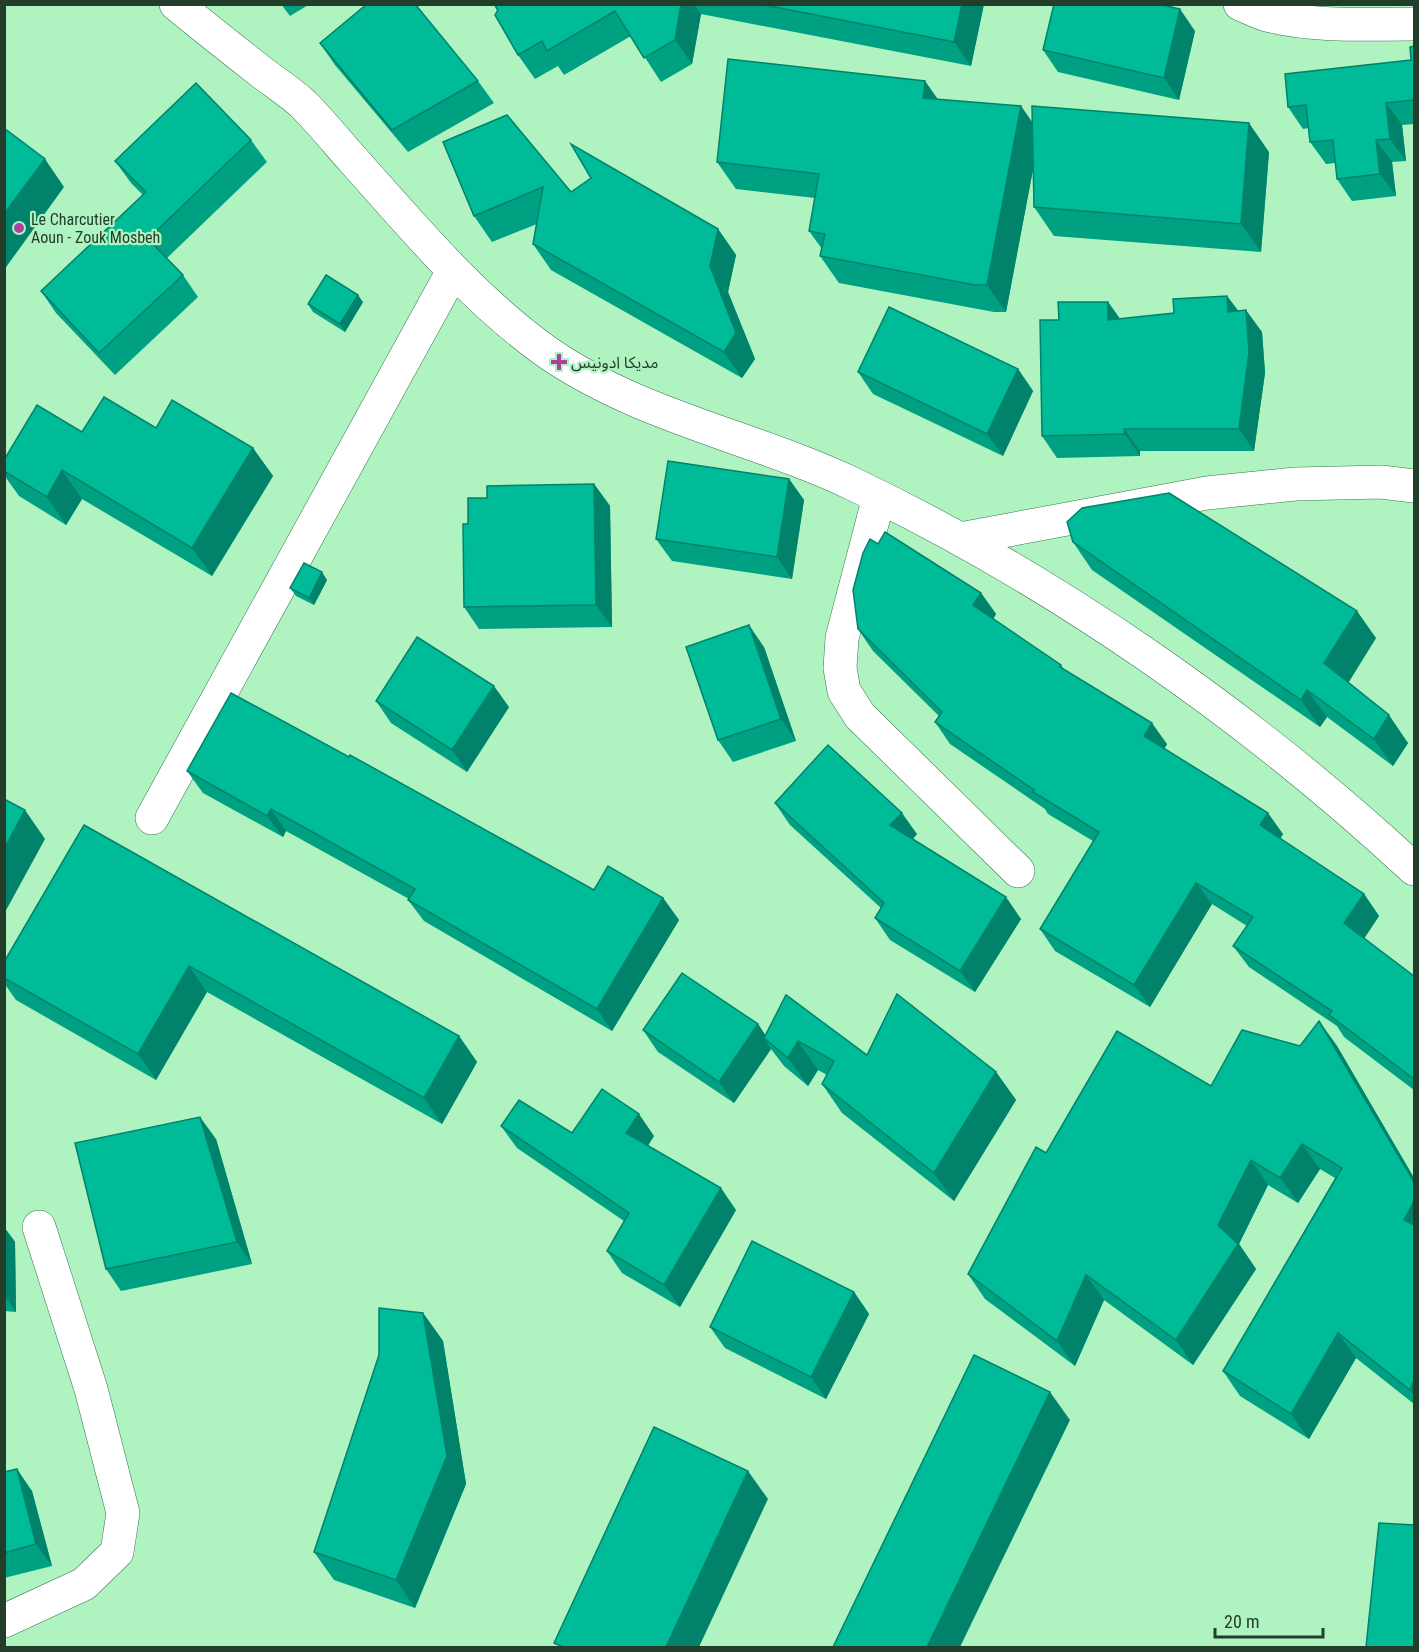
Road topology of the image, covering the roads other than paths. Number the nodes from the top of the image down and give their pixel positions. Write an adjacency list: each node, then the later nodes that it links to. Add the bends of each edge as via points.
1 (176, 4): 4 (street, via 302,103)
2 (1240, 4): 3 (street, via 1269,16 1303,22)
3 (1414, 24)
4 (453, 271): 6 (street, via 544,350 586,376 668,414 815,466); 8 (street)
5 (1414, 486): 7 (street, via 1381,482 1295,484 1207,493)
6 (879, 497): 7 (street); 10 (street, via 842,638 840,668 844,691 860,716)
7 (960, 539): 9 (street, via 1096,622 1245,726 1362,820)
8 (152, 818)
9 (1414, 869)
10 (1018, 871)
11 (39, 1227): 12 (street, via 91,1389 123,1513 117,1552 84,1584)
12 (4, 1621)

